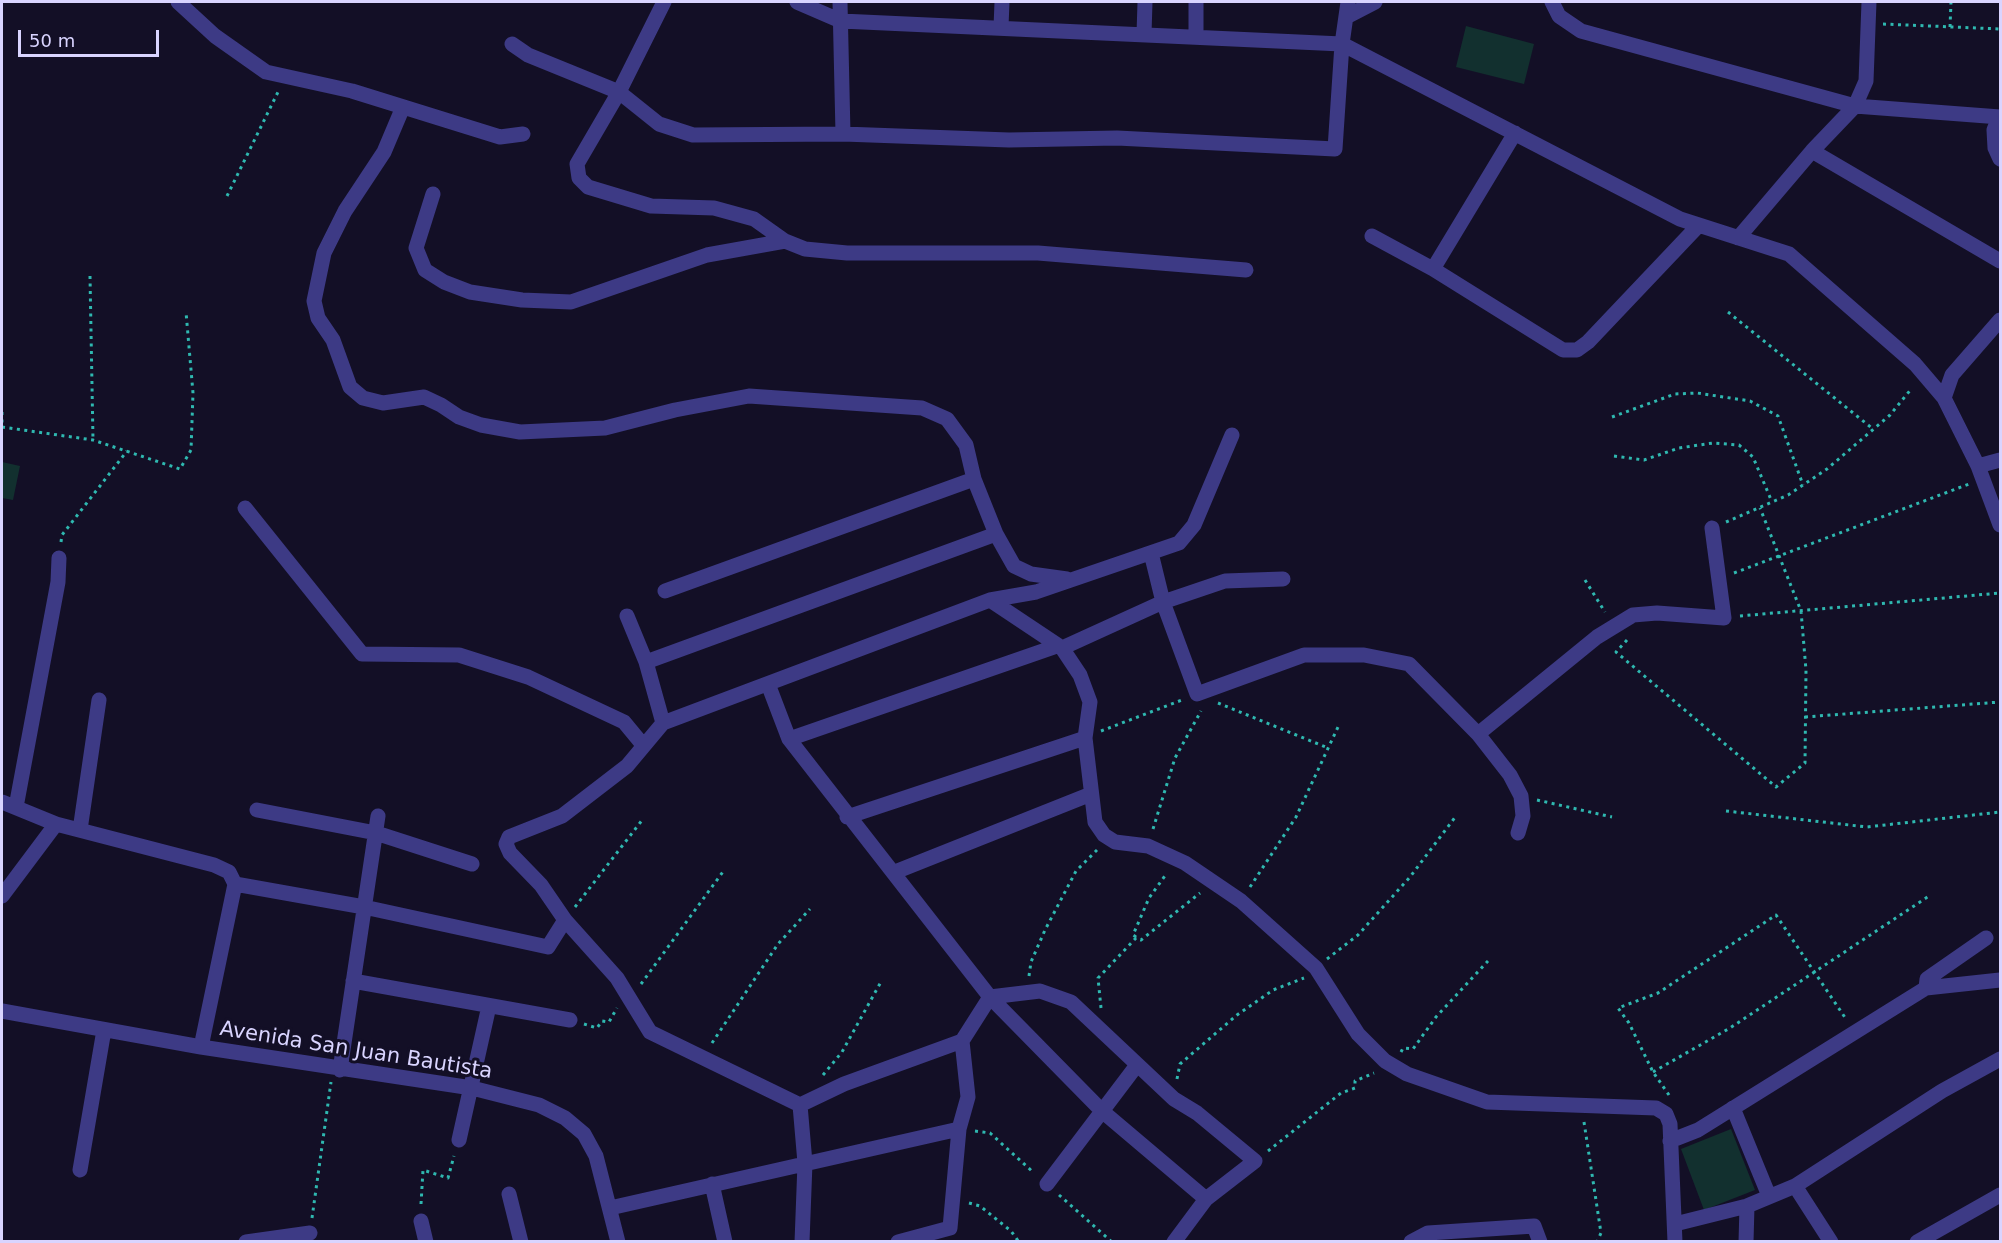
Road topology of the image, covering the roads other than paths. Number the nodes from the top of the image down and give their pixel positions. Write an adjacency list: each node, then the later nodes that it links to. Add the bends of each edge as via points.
1 (178, 2): 20 (street, via 215,36 266,72)
2 (664, 2): 18 (street)
3 (797, 2): 12 (street)
4 (840, 2): 12 (street)
5 (1002, 2): 13 (street)
6 (1145, 2): 14 (street)
7 (1196, 2): 15 (street)
8 (1375, 2): 11 (street)
9 (1552, 2): 19 (street, via 1559,16 1581,31)
10 (1869, 2): 19 (street, via 1866,81)
11 (1348, 9): 17 (street)
12 (841, 21): 13 (street); 24 (street)
13 (1001, 27): 14 (street)
14 (1144, 34): 15 (street)
15 (1196, 37): 17 (street)
16 (512, 44): 18 (street, via 528,55)
17 (1342, 44): 22 (street); 24 (street, via 1335,148 1117,138 1009,140)
18 (619, 92): 24 (street, via 659,124 693,135); 31 (street, via 577,164 579,178 588,187 651,206 714,208 754,219)
19 (1855, 106): 21 (street); 25 (street)
20 (404, 107): 23 (street, via 500,137); 40 (street, via 384,152 345,211 324,253 314,301 350,387 363,398 383,403 424,397 459,417 520,432 605,428 749,396 921,408 947,419 966,445)
21 (2000, 117): 26 (street, via 1994,130 1995,148)
22 (1515, 133): 28 (street); 33 (street)
23 (523, 134)
24 (843, 134)
25 (1812, 151): 30 (street); 32 (street)
26 (2001, 159)
27 (433, 194): 31 (street, via 416,248 425,270 470,292 522,300 571,302 707,255)
28 (1698, 226): 30 (street); 33 (street, via 1577,350 1563,350)
29 (1372, 236): 33 (street)
30 (1738, 238): 36 (street, via 1789,254 1915,364)
31 (784, 241): 34 (street, via 804,249 847,253 1038,253)
32 (2001, 261)
33 (1433, 269)
34 (1246, 270)
35 (2001, 320): 36 (street, via 1952,375)
36 (1944, 398): 39 (street)
37 (1232, 435): 45 (street, via 1194,525 1179,543)
38 (2001, 460): 39 (street)
39 (1980, 473): 42 (street)
40 (974, 480): 44 (street); 49 (street)
41 (245, 508): 61 (street, via 362,654 459,654 528,677 624,722)
42 (2001, 525)
43 (1712, 528): 58 (street, via 1724,618 1633,615 1597,637)
44 (996, 534): 48 (street, via 1014,566 1031,574); 54 (street)
45 (1151, 553): 48 (street); 51 (street)
46 (59, 558): 63 (street, via 58,582)
47 (1283, 579): 51 (street, via 1225,581)
48 (1070, 580): 50 (street, via 1036,592)
49 (665, 591)
50 (990, 600): 53 (street); 55 (street)
51 (1162, 602): 53 (street); 58 (street, via 1202,697 1304,655 1364,655 1409,664)
52 (627, 616): 54 (street)
53 (1060, 647): 59 (street, via 1080,675 1090,702); 60 (street)
54 (646, 662): 57 (street)
55 (768, 684): 57 (street); 60 (street)
56 (99, 700): 68 (street)
57 (663, 723): 61 (street)
58 (1478, 734): 70 (street, via 1521,796 1524,816)
59 (1085, 738): 62 (street); 66 (street)
60 (789, 740): 66 (street)
61 (643, 745): 76 (street, via 627,766 562,816 509,837 506,844 510,853 541,885)
62 (1091, 794): 72 (street); 97 (street, via 1095,822 1104,835 1115,842 1148,846 1214,882 1316,968 1358,1034 1388,1063 1407,1074 1487,1102 1656,1108 1666,1114)
63 (8, 805): 67 (street)
64 (257, 810): 69 (street)
65 (378, 816): 69 (street)
66 (847, 817): 72 (street)
67 (56, 824): 68 (street); 74 (street)
68 (80, 830): 73 (street, via 214,865 229,872)
69 (376, 833): 71 (street); 75 (street)
70 (1518, 833)
71 (472, 864)
72 (895, 872): 81 (street)
73 (235, 884): 75 (street); 87 (street)
74 (2, 896)
75 (364, 907): 76 (street, via 548,947); 79 (street)
76 (565, 920): 92 (street, via 617,978 650,1032)
77 (1986, 938): 80 (street, via 1927,979)
78 (2001, 980): 80 (street)
79 (353, 981): 82 (street); 90 (street)
80 (1926, 988): 93 (street)
81 (990, 997): 86 (street); 89 (street, via 1040,991 1071,1002); 94 (street)
82 (489, 1006): 84 (street); 91 (street)
83 (2, 1011): 85 (street, Avenida San Juan Bautista)
84 (570, 1020)
85 (104, 1030): 87 (street, Avenida San Juan Bautista); 99 (street)
86 (962, 1041): 92 (street, via 844,1084); 95 (street, via 968,1097)
87 (201, 1047): 90 (street, Avenida San Juan Bautista)
88 (2001, 1059): 102 (street, via 1942,1091)
89 (1137, 1065): 94 (street); 106 (street, via 1174,1099 1255,1161)
90 (337, 1069): 91 (street, Avenida San Juan Bautista)
91 (472, 1088): 96 (street); 108 (street, Avenida San Juan Bautista, via 539,1105 565,1118 584,1134 596,1156)
92 (800, 1105): 98 (street)
93 (1733, 1107): 97 (street, via 1698,1130); 105 (street)
94 (1102, 1111): 101 (street); 106 (street)
95 (959, 1129): 98 (street); 112 (street, via 950,1228)
96 (459, 1140)
97 (1670, 1141): 110 (street)
98 (805, 1163): 100 (street); 119 (street)
99 (80, 1170)
100 (712, 1184): 108 (street); 118 (street)
101 (1047, 1184)
102 (1795, 1186): 105 (street); 126 (street)
103 (509, 1194): 116 (street)
104 (2001, 1195): 113 (street)
105 (1769, 1196): 107 (street)
106 (1206, 1198): 121 (street)
107 (1747, 1206): 110 (street); 125 (street)
108 (610, 1208): 117 (street, Avenida San Juan Bautista)
109 (421, 1221): 115 (street)
110 (1675, 1224): 124 (street)
111 (310, 1233): 114 (street)
112 (929, 1238): 120 (street)
113 (1918, 1241)
114 (246, 1242)
115 (426, 1242)
116 (521, 1242)
117 (618, 1242)
118 (725, 1242)
119 (802, 1242)
120 (898, 1242)
121 (1174, 1242)
122 (1411, 1242): 123 (street, via 1428,1233 1534,1227)
123 (1540, 1242)
124 (1675, 1242)
125 (1746, 1242)
126 (1831, 1242)

